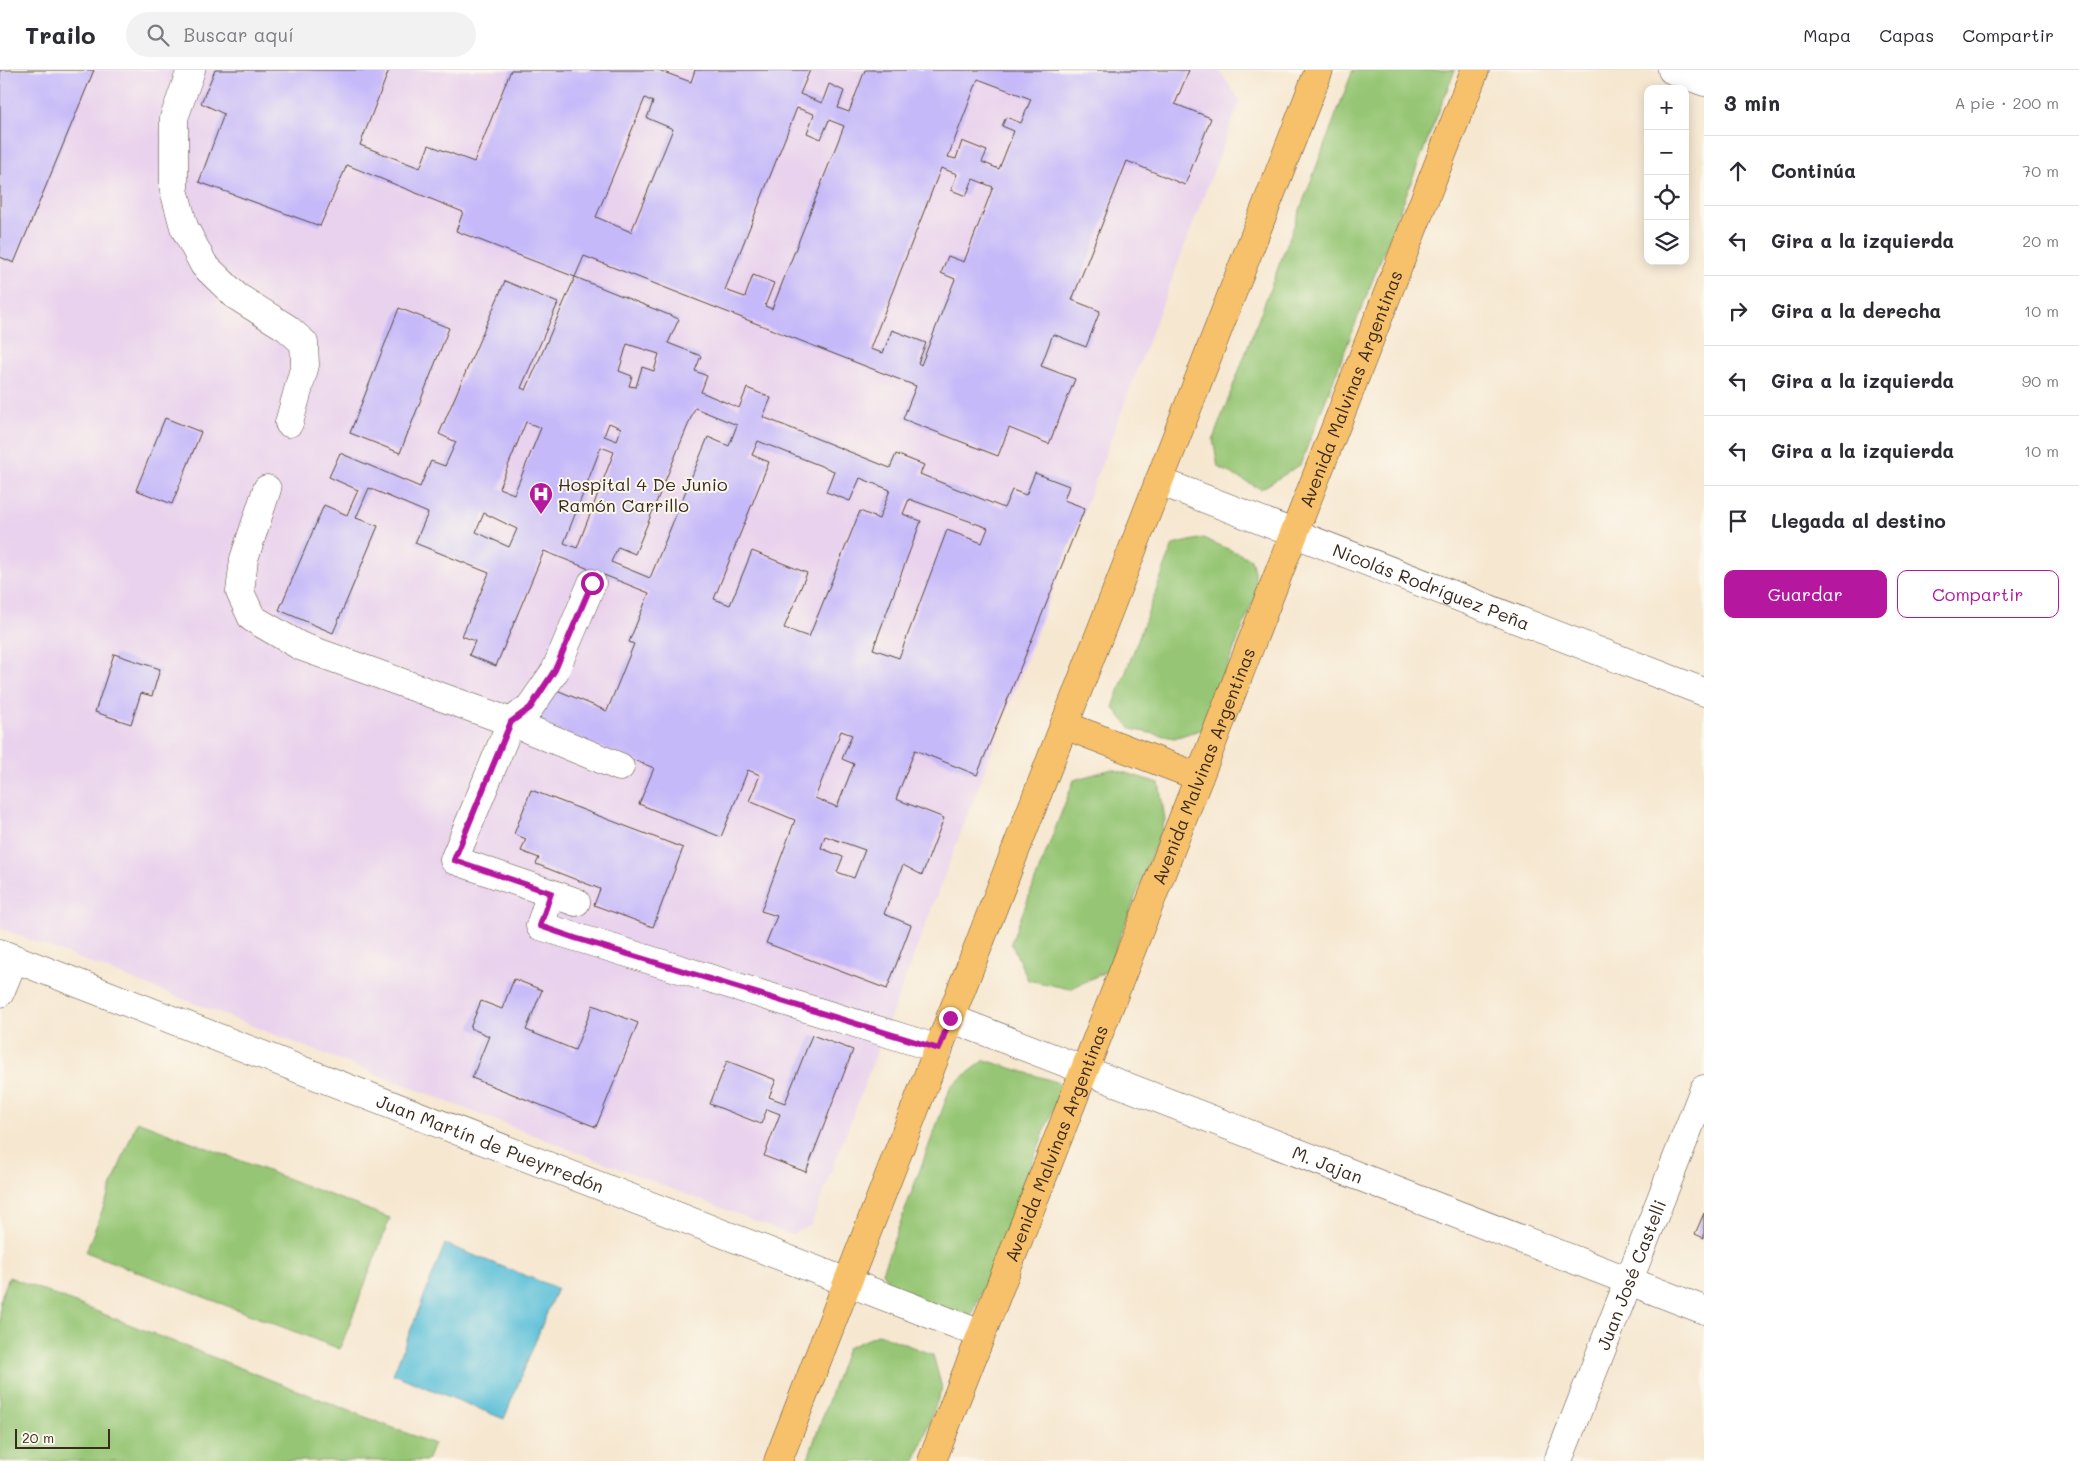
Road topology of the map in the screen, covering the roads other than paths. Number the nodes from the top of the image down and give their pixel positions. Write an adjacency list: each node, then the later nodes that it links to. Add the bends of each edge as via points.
1 (191, 70): 6 (street, via 174,118 174,190 184,227 204,265 236,296 287,328 304,343 305,364)
2 (1319, 70): 7 (main road)
3 (1475, 70): 9 (main road, Avenida Malvinas Argentinas)
4 (1672, 70): 5 (street)
5 (1704, 82)
6 (288, 423)
7 (1159, 481): 9 (street, Nicolás Rodríguez Peña); 13 (main road)
8 (267, 488): 12 (street, via 244,559 240,592 252,618 300,646)
9 (1294, 532): 11 (street, Nicolás Rodríguez Peña); 15 (main road, Avenida Malvinas Argentinas)
10 (592, 583): 12 (street, via 555,670 530,708)
11 (1704, 692)
12 (511, 722): 14 (street); 16 (street, via 454,860)
13 (1064, 725): 15 (main road); 20 (main road)
14 (620, 767)
15 (1199, 777): 22 (main road, Avenida Malvinas Argentinas)
16 (551, 893): 17 (street); 21 (street, via 540,926)
17 (576, 902)
18 (7, 956): 19 (street); 25 (street, Juan Martín de Pueyrredón)
19 (0, 993)
20 (950, 1018): 21 (main road); 22 (street, M. Jajan)
21 (939, 1049): 25 (main road)
22 (1084, 1069): 24 (street, M. Jajan); 27 (main road, Avenida Malvinas Argentinas)
23 (1704, 1089): 24 (street, Juan José Castelli)
24 (1628, 1281): 26 (street, M. Jajan); 30 (street, Juan José Castelli)
25 (848, 1282): 27 (street, Juan Martín de Pueyrredón); 28 (main road)
26 (1704, 1310)
27 (981, 1334): 29 (main road, Avenida Malvinas Argentinas)
28 (778, 1461)
29 (932, 1461)
30 (1558, 1461)

